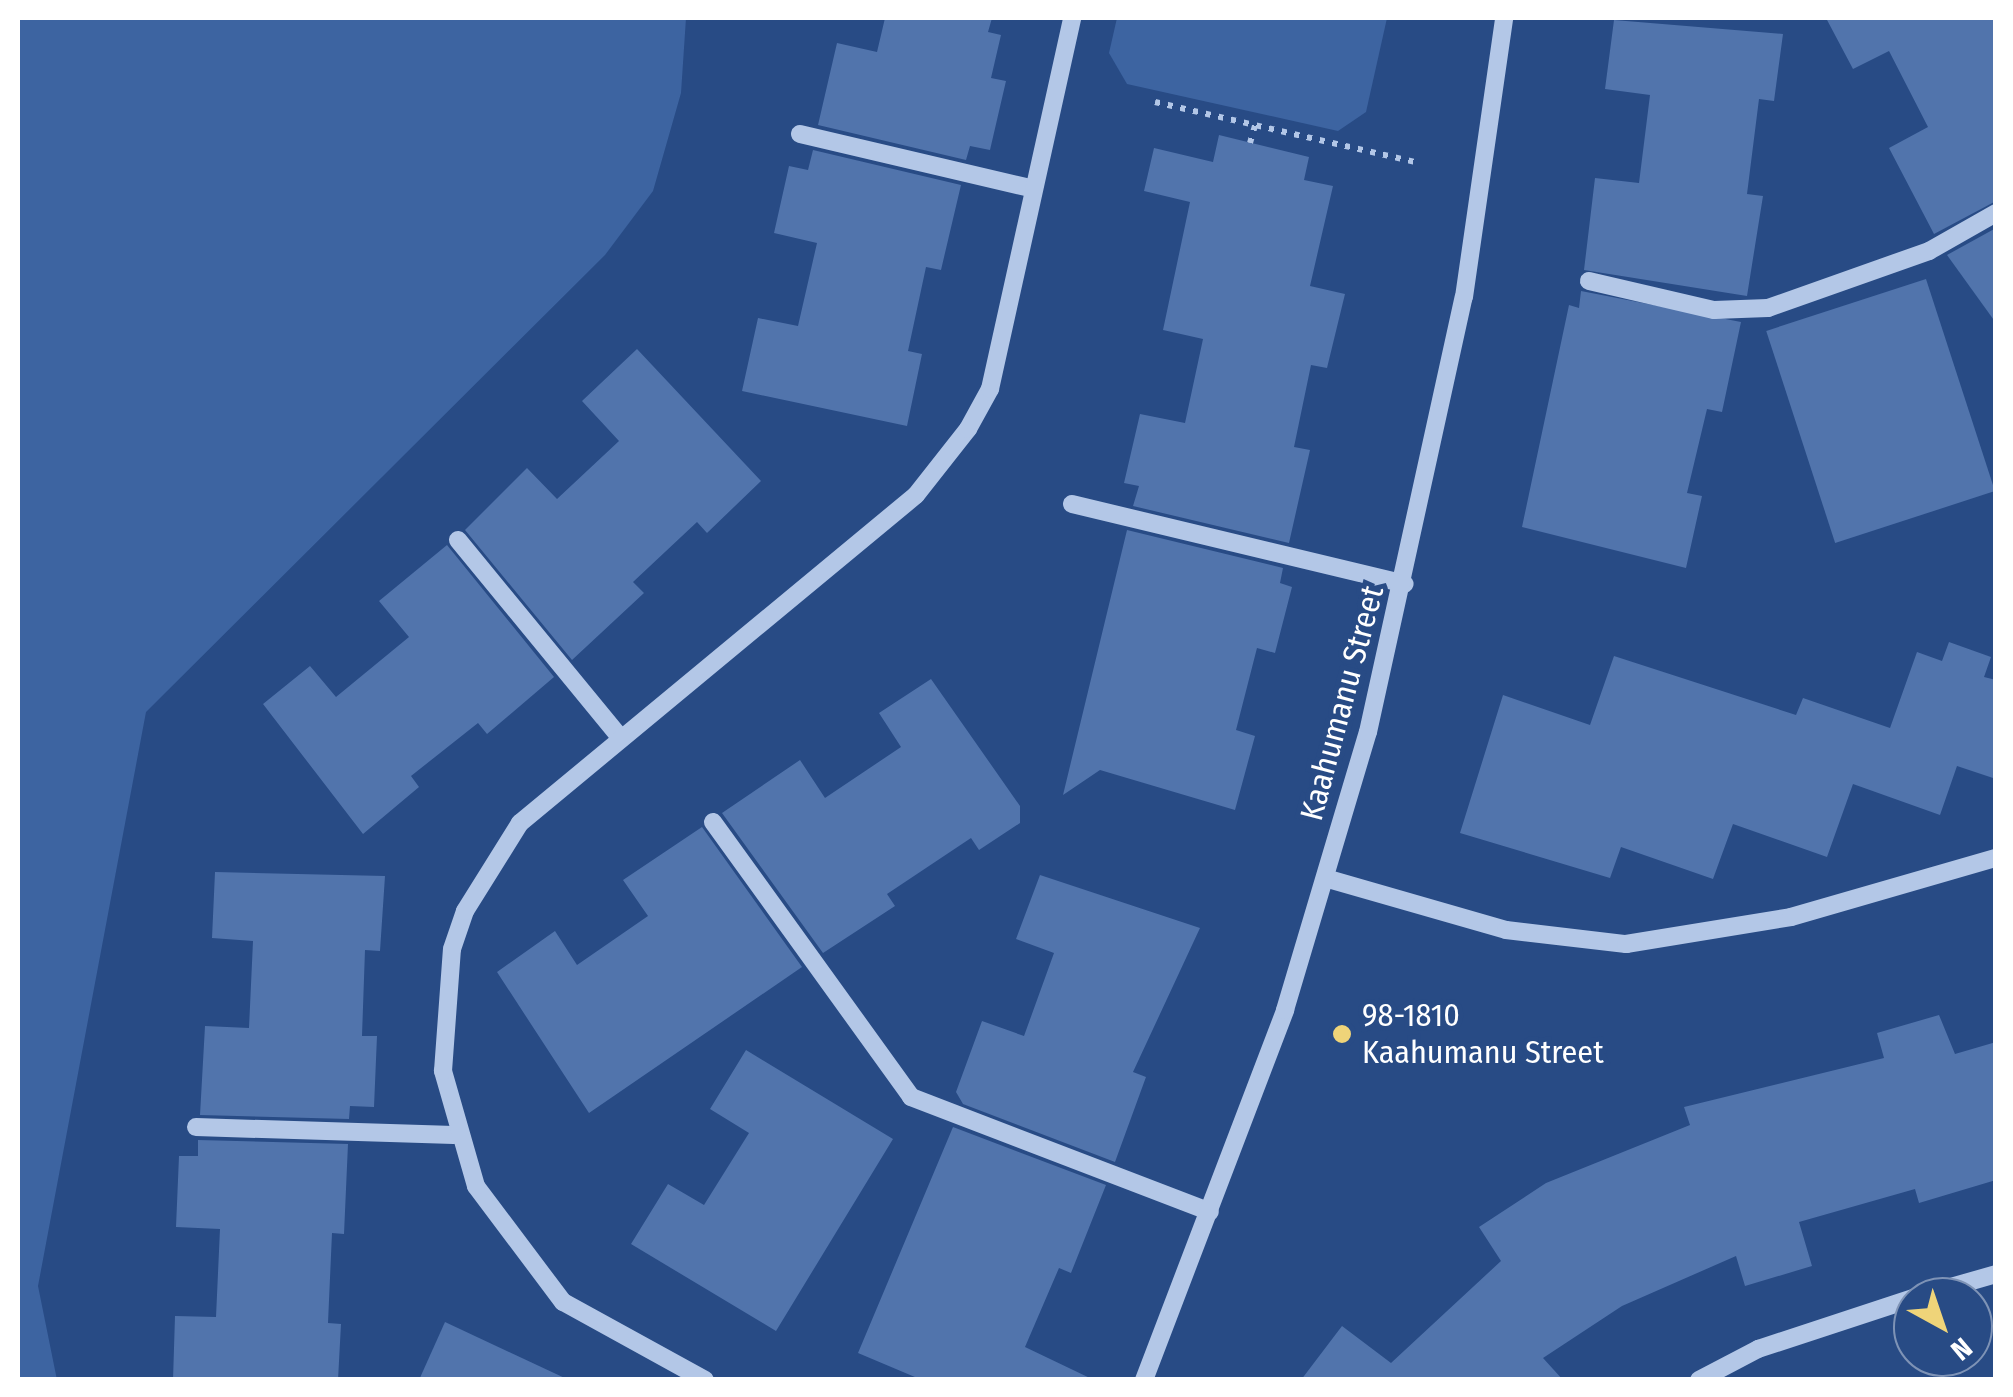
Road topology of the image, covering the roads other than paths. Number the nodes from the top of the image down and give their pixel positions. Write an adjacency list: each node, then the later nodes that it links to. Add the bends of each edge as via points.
1 (1072, 18): 4 (street)
2 (1504, 18): 9 (street, Kaahumanu Street, via 1464,296)
3 (800, 134): 4 (street)
4 (1034, 189): 10 (street, via 990,388 943,464 882,525)
5 (1996, 213): 6 (street, via 1929,251 1768,308 1714,310)
6 (1589, 281)
7 (1072, 504): 9 (street)
8 (458, 540): 10 (street)
9 (1405, 584): 13 (street, Kaahumanu Street)
10 (618, 735): 15 (street, via 520,824 465,911 444,990)
11 (713, 822): 16 (street, via 911,1097)
12 (1996, 858): 13 (street, via 1791,917 1626,944 1506,930)
13 (1325, 878): 16 (street, Kaahumanu Street)
14 (196, 1127): 15 (street)
15 (454, 1135): 18 (street, via 503,1230 564,1302)
16 (1210, 1212): 19 (street, Kaahumanu Street)
17 (1893, 1304): 20 (street, via 1758,1349)
18 (705, 1380)
19 (1144, 1380)
20 (1699, 1380)

